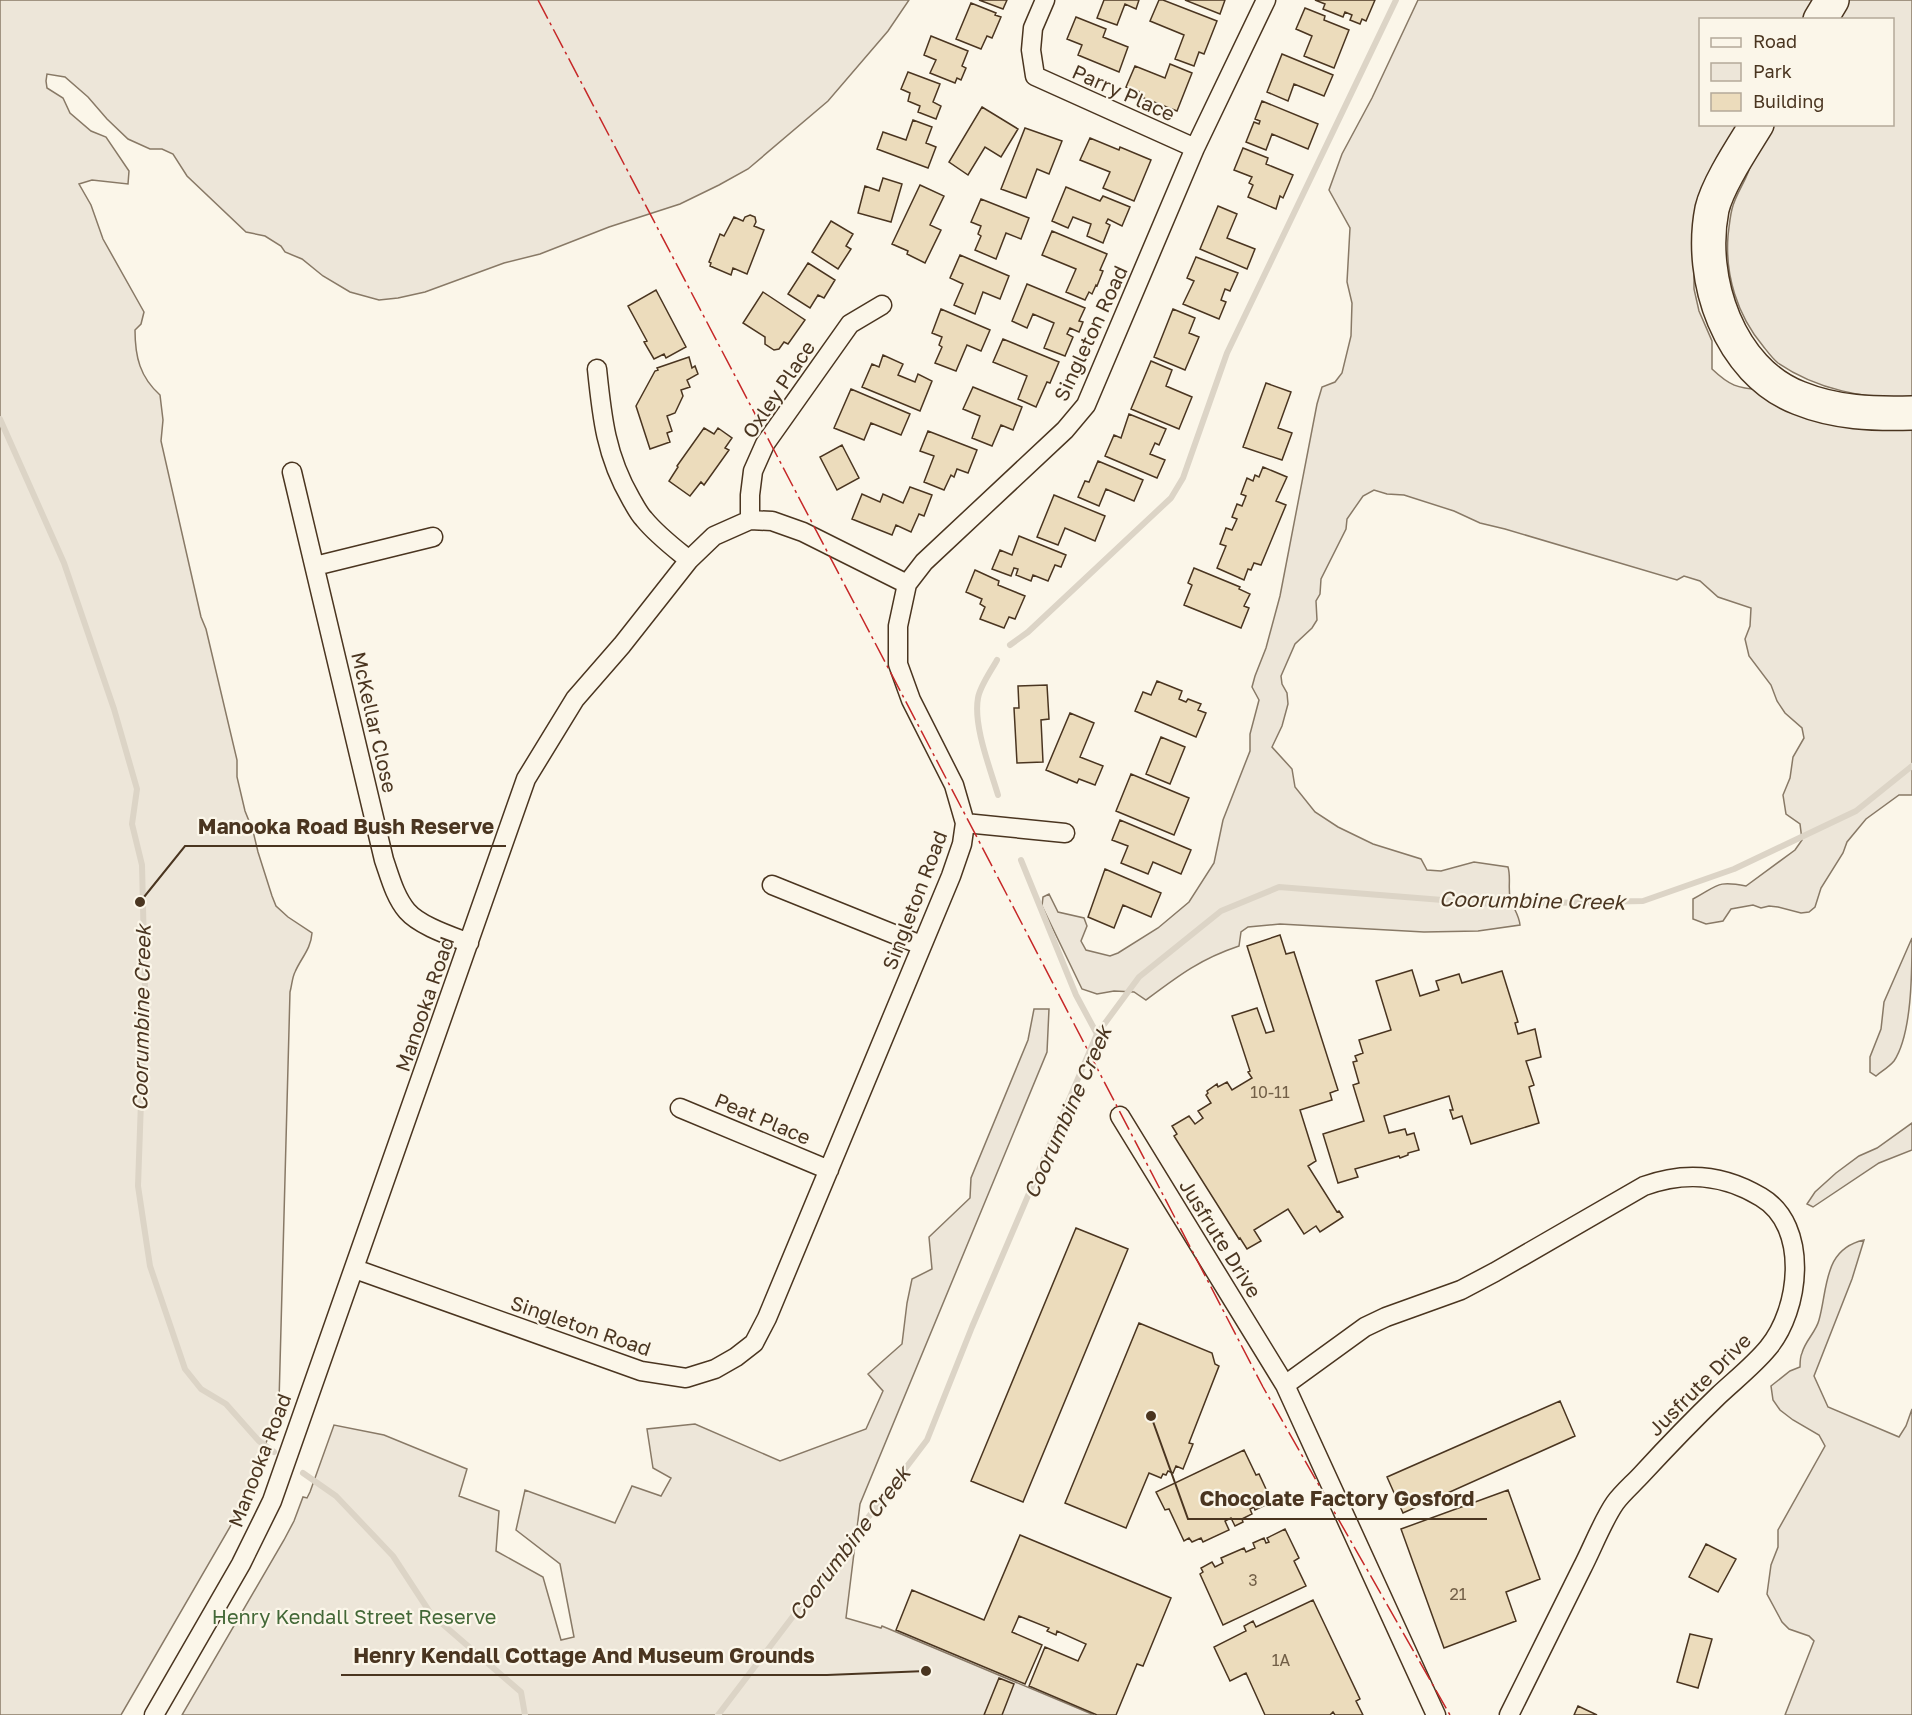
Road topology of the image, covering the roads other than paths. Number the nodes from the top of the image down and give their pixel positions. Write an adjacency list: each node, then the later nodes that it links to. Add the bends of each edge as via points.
1 (1046, 0): 6 (street, Parry Place, via 1033,27 1035,76)
2 (1266, 0): 6 (street, Singleton Road)
3 (1832, 0): 4 (highway)
4 (1821, 18)
5 (1756, 126): 9 (highway, via 1713,207 1708,248 1712,285 1724,320 1746,358 1797,398 1865,413)
6 (1195, 148): 15 (street, Singleton Road, via 1086,405 1065,430 924,562)
7 (882, 304): 11 (street, Oxley Place, via 850,324 765,444 753,471)
8 (597, 369): 13 (street, via 609,451 625,488 642,517)
9 (1912, 413)
10 (292, 471): 14 (street, McKellar Close)
11 (750, 520): 13 (street, Manooka Road, via 714,536); 15 (street, via 772,521 802,532)
12 (433, 537): 14 (street)
13 (689, 560): 19 (street, Manooka Road, via 575,699 526,780)
14 (315, 566): 19 (street, McKellar Close, via 393,886 408,912 432,928)
15 (907, 584): 16 (street, Singleton Road, via 898,626 898,664 911,700 954,785)
16 (965, 823): 17 (street); 20 (street, Singleton Road, via 951,876)
17 (1065, 833)
18 (772, 885): 20 (street)
19 (469, 943): 24 (street, Manooka Road)
20 (921, 945): 23 (street, Singleton Road)
21 (680, 1108): 23 (street, Peat Place)
22 (1120, 1116): 25 (street, Jusfrute Drive)
23 (829, 1170): 24 (street, Singleton Road, via 754,1342 715,1369 686,1378 641,1371)
24 (355, 1269): 26 (street, Manooka Road, via 272,1501 241,1564)
25 (1285, 1385): 27 (street, Jusfrute Drive); 28 (street, Jusfrute Drive, via 1365,1327 1461,1290 1644,1186 1664,1179 1709,1178 1747,1189 1765,1200 1788,1227 1795,1267 1793,1290 1780,1329 1769,1348 1686,1426 1615,1503)
26 (154, 1715)
27 (1436, 1715)
28 (1509, 1715)

